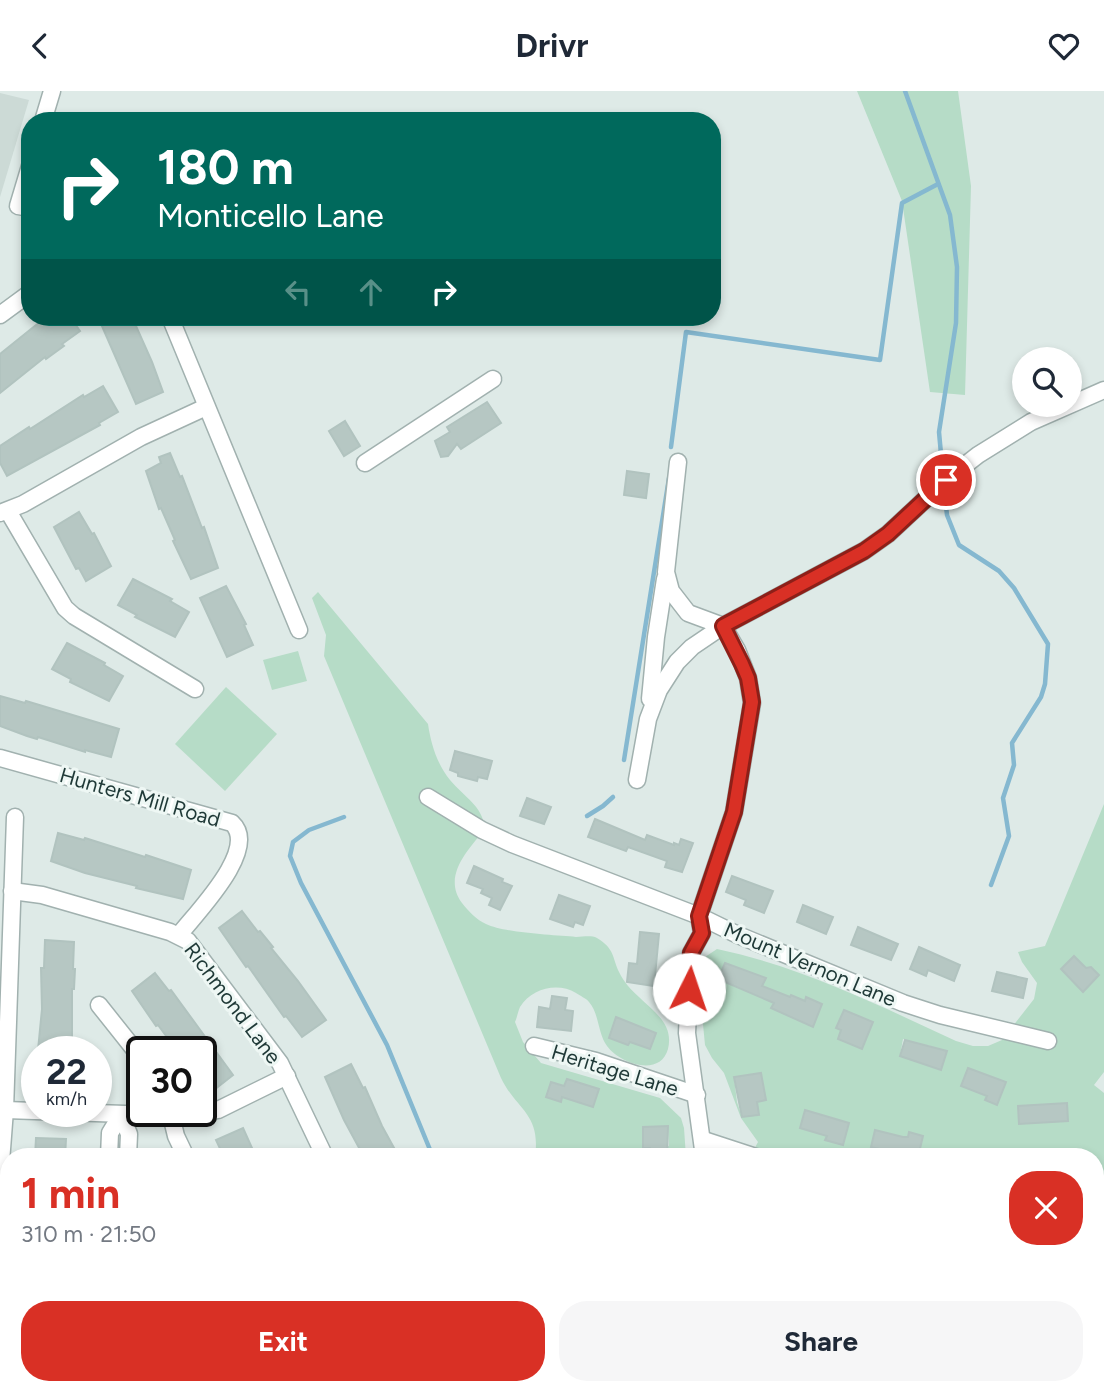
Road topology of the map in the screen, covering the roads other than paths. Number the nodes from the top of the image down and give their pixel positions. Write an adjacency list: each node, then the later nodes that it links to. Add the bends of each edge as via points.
1 (52, 91): 2 (street)
2 (46, 112)
3 (21, 300): 4 (street)
4 (0, 315)
5 (174, 326): 8 (street)
6 (493, 379): 10 (street)
7 (1104, 390): 13 (street, via 1031,422 978,455 864,551)
8 (206, 407): 11 (street); 14 (street)
9 (678, 462): 12 (street)
10 (365, 463)
11 (4, 512): 15 (street, via 65,608)
12 (666, 572): 13 (street, via 671,591 688,613); 16 (street)
13 (723, 626): 16 (street, via 677,662 659,690); 22 (street, via 748,678 752,702 734,812)
14 (299, 630)
15 (195, 689)
16 (649, 719): 18 (street)
17 (0, 758): 23 (street, Hunters Mill Road, via 232,823 239,834 231,869)
18 (637, 780)
19 (428, 797): 22 (street, Mount Vernon Lane, via 512,844)
20 (15, 817): 21 (street)
21 (12, 891): 23 (street, Richmond Lane, via 42,895); 24 (street)
22 (699, 916): 27 (street, Mount Vernon Lane, via 903,1003); 30 (street, via 702,933 691,953 687,1033)
23 (179, 935): 29 (street, Richmond Lane, via 194,948)
24 (4, 994): 31 (street)
25 (99, 1005): 26 (street)
26 (126, 1039)
27 (1048, 1041)
28 (534, 1046): 30 (street, Heritage Lane)
29 (286, 1076): 32 (street, Richmond Lane); 41 (street, Richmond Lane)
30 (697, 1095): 36 (street)
31 (5, 1110): 33 (street, Richmond Lane); 37 (street)
32 (217, 1110)
33 (121, 1115): 34 (street, Richmond Lane); 38 (street, via 110,1133); 39 (street, via 129,1134)
34 (126, 1115)
35 (174, 1127): 40 (street)
36 (704, 1140): 42 (street); 43 (street)
37 (2, 1148)
38 (109, 1148)
39 (128, 1148)
40 (182, 1148)
41 (321, 1148)
42 (704, 1148)
43 (728, 1148)

